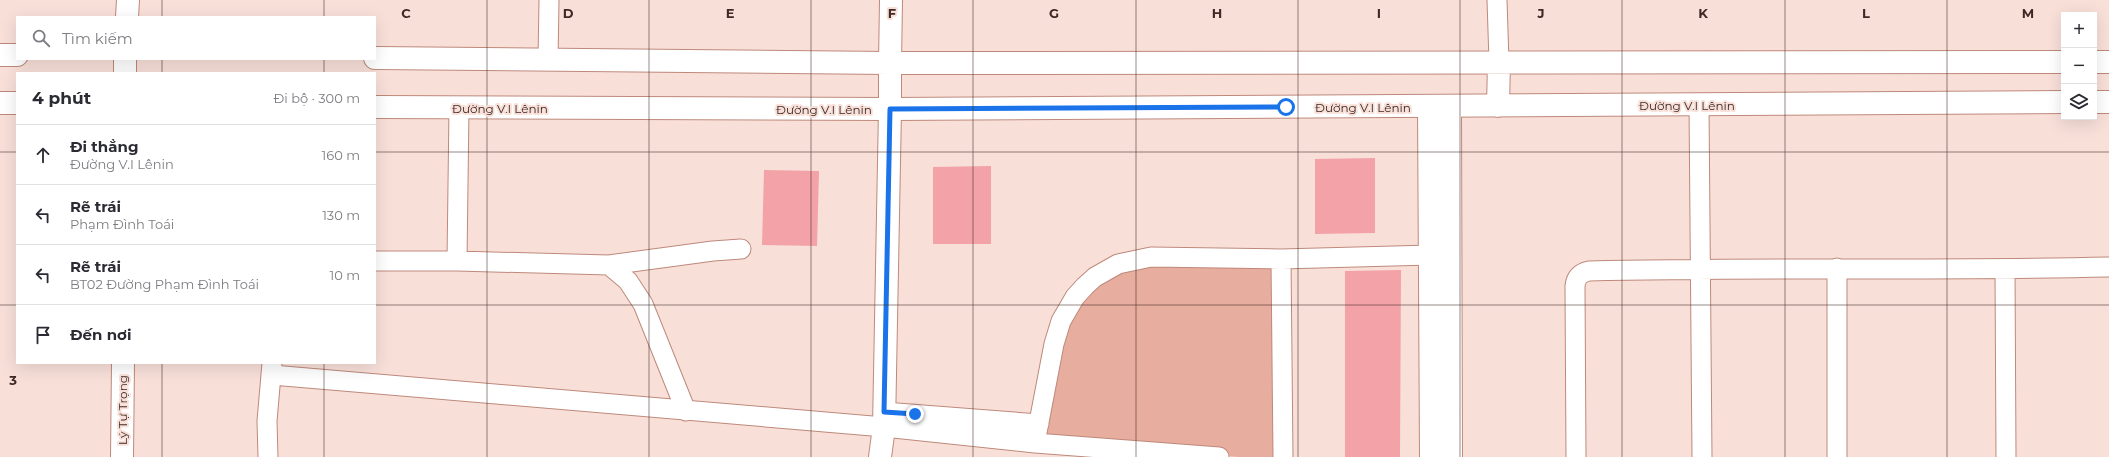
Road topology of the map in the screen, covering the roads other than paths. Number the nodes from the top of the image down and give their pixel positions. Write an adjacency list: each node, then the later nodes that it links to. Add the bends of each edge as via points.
1 (128, 0): 5 (main road)
2 (548, 0): 10 (street)
3 (891, 0): 15 (main road)
4 (1497, 0): 11 (street)
5 (127, 16)
6 (0, 55): 7 (main road)
7 (16, 55)
8 (376, 58): 10 (main road)
9 (125, 60): 16 (main road)
10 (548, 60): 15 (main road)
11 (1499, 62): 12 (main road); 15 (main road); 24 (main road)
12 (2061, 62)
13 (2097, 62): 14 (main road)
14 (2109, 62)
15 (890, 63): 27 (main road)
16 (125, 72)
17 (2061, 102): 22 (main road, Đường V.I Lênin)
18 (2097, 102): 19 (main road)
19 (2109, 102)
20 (0, 103): 21 (main road)
21 (16, 103)
22 (1699, 105): 24 (main road, Đường V.I Lênin); 35 (street)
23 (1439, 106): 24 (main road, Đường V.I Lênin); 27 (main road, Đường V.I Lênin); 29 (main road); 50 (main road)
24 (1498, 106)
25 (376, 107): 26 (main road, Đường V.I Lênin)
26 (459, 108): 27 (main road, Đường V.I Lênin); 32 (street)
27 (890, 109): 41 (main road)
28 (741, 249): 33 (street)
29 (1431, 255): 30 (street); 49 (main road)
30 (1281, 259): 42 (street, via 1151,257 1118,264 1095,277 1075,297 1061,321 1054,344); 48 (street)
31 (376, 261): 32 (street)
32 (457, 261): 33 (street)
33 (609, 265): 40 (street, via 628,281 640,298)
34 (2109, 267): 37 (street)
35 (1701, 268): 36 (street); 51 (street, via 1589,270 1579,276 1575,286); 52 (street)
36 (1837, 268): 37 (street); 53 (street)
37 (2005, 269): 54 (street)
38 (123, 364): 44 (main road, Lý Tự Trọng)
39 (272, 369): 40 (street); 45 (street)
40 (686, 412): 41 (street)
41 (884, 419): 42 (street); 43 (street); 46 (main road)
42 (1039, 424): 43 (street)
43 (1035, 443): 47 (street)
44 (122, 457)
45 (268, 457)
46 (880, 457)
47 (1219, 457)
48 (1283, 457)
49 (1431, 457)
50 (1450, 457)
51 (1576, 457)
52 (1702, 457)
53 (1837, 457)
54 (2006, 457)

